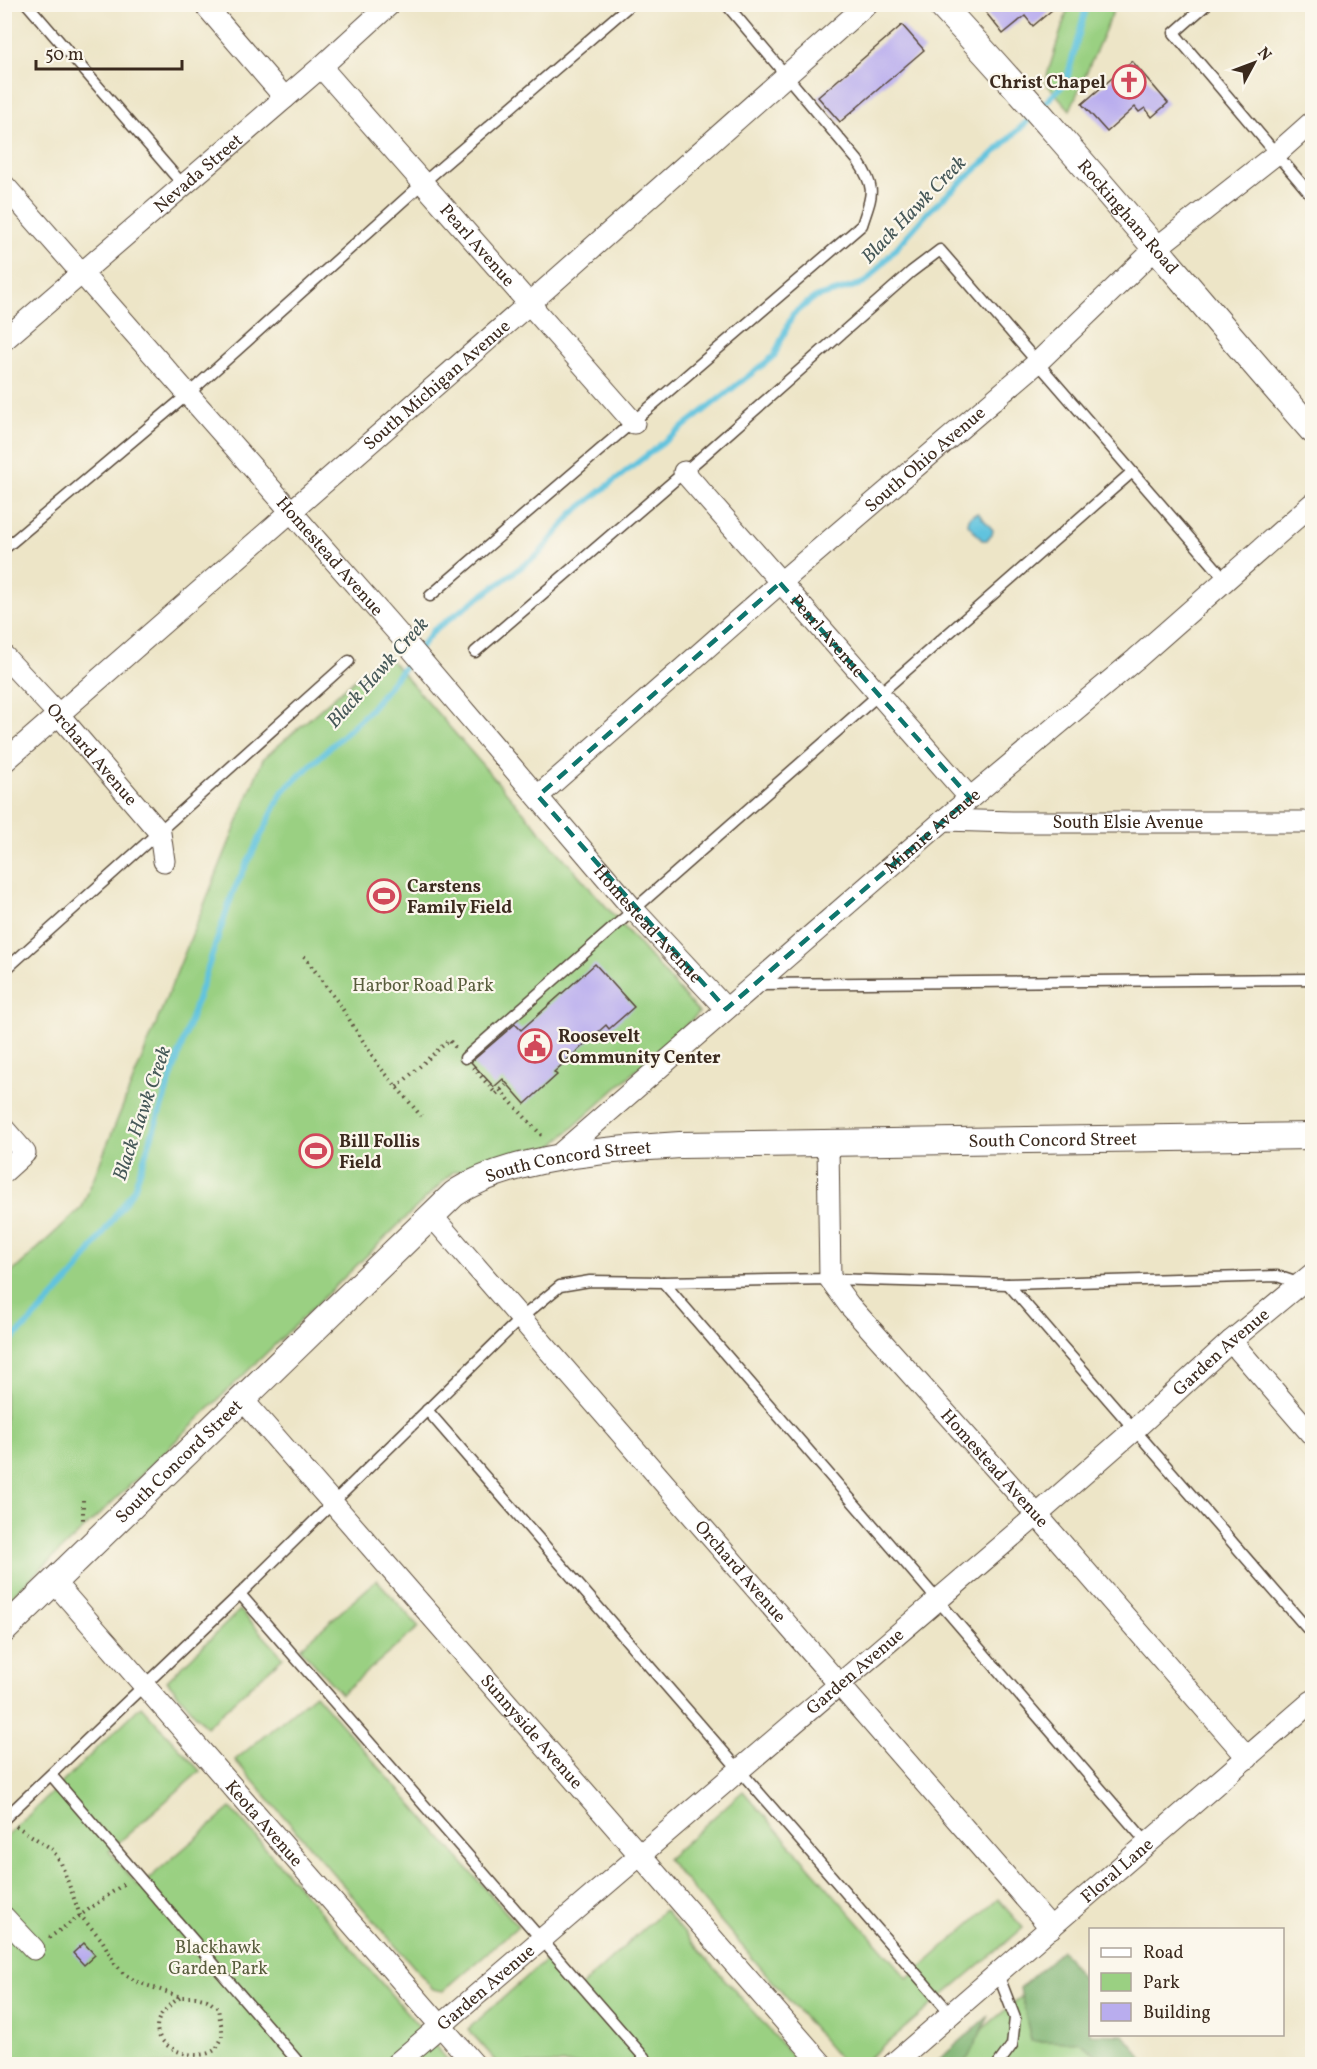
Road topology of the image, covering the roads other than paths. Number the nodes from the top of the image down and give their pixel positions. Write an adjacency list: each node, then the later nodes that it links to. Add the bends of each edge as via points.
1 (27, 4): 16 (lane)
2 (204, 4): 11 (street)
3 (631, 4): 14 (lane)
4 (726, 4): 10 (lane)
5 (867, 4): 10 (street, South Michigan Avenue)
6 (940, 4): 18 (street, Rockingham Road, via 1023,93)
7 (1207, 4): 13 (lane, via 1174,33)
8 (387, 6): 9 (street, Nevada Street)
9 (321, 67): 11 (street, Nevada Street); 14 (street, Pearl Avenue)
10 (787, 76): 20 (street, South Michigan Avenue); 24 (lane, via 870,180 872,195 862,225)
11 (285, 98): 16 (street, Nevada Street)
12 (1312, 122): 13 (street, South Ohio Avenue)
13 (1276, 154): 17 (lane); 18 (street, South Ohio Avenue)
14 (424, 182): 20 (street, Pearl Avenue); 23 (lane)
15 (4, 185): 19 (street, Homestead Avenue)
16 (184, 186): 19 (street, Nevada Street)
17 (1312, 196)
18 (1155, 249): 22 (street, South Ohio Avenue); 25 (street, Rockingham Road)
19 (81, 273): 21 (street, Nevada Street); 23 (street, Homestead Avenue)
20 (530, 303): 24 (street, Pearl Avenue); 29 (street, South Michigan Avenue)
21 (4, 340)
22 (1037, 363): 26 (lane, via 940,250); 27 (lane); 32 (street, South Ohio Avenue)
23 (187, 395): 29 (street, Homestead Avenue); 30 (lane)
24 (634, 423): 33 (lane)
25 (1312, 430)
26 (684, 472): 32 (street, Pearl Avenue); 34 (lane)
27 (1131, 473): 31 (lane); 37 (lane)
28 (1312, 504): 31 (street, Minnie Avenue)
29 (291, 512): 38 (street, South Michigan Avenue); 40 (street, Homestead Avenue)
30 (4, 549)
31 (1226, 580): 41 (street, Minnie Avenue)
32 (780, 583): 37 (street, Pearl Avenue); 40 (street, South Ohio Avenue)
33 (430, 596)
34 (475, 652)
35 (4, 656): 38 (street, Orchard Avenue)
36 (349, 661): 44 (lane)
37 (879, 694): 41 (street, Pearl Avenue); 46 (lane)
38 (58, 714): 39 (street, South Michigan Avenue); 44 (street, Orchard Avenue)
39 (4, 762)
40 (538, 796): 46 (street, Homestead Avenue)
41 (970, 798): 42 (street, Minnie Avenue)
42 (944, 820): 43 (street, South Elsie Avenue); 49 (street, Minnie Avenue)
43 (1312, 822)
44 (160, 833): 45 (street); 47 (lane)
45 (165, 861)
46 (633, 909): 50 (street, Homestead Avenue); 51 (lane)
47 (4, 971)
48 (1312, 979): 49 (lane)
49 (755, 984): 50 (street, Minnie Avenue)
50 (726, 1009): 55 (street, Minnie Avenue)
51 (465, 1058)
52 (4, 1129): 56 (street, via 25,1153)
53 (1312, 1136): 54 (street, South Concord Street)
54 (828, 1144): 55 (street, South Concord Street); 58 (street)
55 (550, 1151): 57 (street, South Concord Street, via 483,1177 454,1194)
56 (4, 1172)
57 (431, 1215): 62 (street, Orchard Avenue); 64 (street, South Concord Street)
58 (830, 1279): 60 (lane); 61 (lane); 69 (street, Homestead Avenue)
59 (1307, 1279): 61 (lane, via 1276,1276); 63 (street, Garden Avenue)
60 (663, 1282): 62 (lane, via 590,1281 560,1286); 72 (lane)
61 (1008, 1284): 66 (lane)
62 (521, 1318): 65 (lane); 75 (street, Orchard Avenue)
63 (1231, 1341): 66 (street, Garden Avenue); 67 (street)
64 (242, 1399): 68 (street, Sunnyside Avenue); 70 (street, South Concord Street)
65 (427, 1410): 68 (lane); 79 (lane)
66 (1135, 1429): 69 (street, Garden Avenue); 74 (lane)
67 (1312, 1435)
68 (333, 1502): 71 (lane); 83 (street, Sunnyside Avenue)
69 (1037, 1515): 72 (street, Garden Avenue); 78 (street, Homestead Avenue)
70 (54, 1582): 73 (street, South Concord Street); 76 (street, Keota Avenue)
71 (240, 1594): 76 (lane); 86 (lane)
72 (936, 1600): 75 (street, Garden Avenue); 82 (lane)
73 (4, 1630)
74 (1312, 1634)
75 (838, 1684): 79 (street, Garden Avenue); 85 (street, Orchard Avenue)
76 (144, 1685): 80 (lane); 90 (street, Keota Avenue)
77 (1312, 1701): 78 (street, Floral Lane)
78 (1248, 1758): 82 (street, Floral Lane)
79 (738, 1770): 83 (street, Garden Avenue); 89 (lane)
80 (51, 1775): 81 (lane); 91 (lane)
81 (5, 1819)
82 (1148, 1844): 85 (street, Floral Lane)
83 (639, 1856): 86 (street, Garden Avenue); 95 (street, Sunnyside Avenue)
84 (4, 1917): 87 (street)
85 (1050, 1928): 88 (street, Floral Lane)
86 (541, 1940): 90 (street, Garden Avenue); 94 (lane)
87 (34, 1949)
88 (998, 1974): 89 (street, Floral Lane); 97 (lane, via 1016,2018 1012,2044)
89 (951, 2014): 96 (street, Floral Lane)
90 (441, 2027): 92 (street, Garden Avenue); 93 (street, Keota Avenue)
91 (300, 2064)
92 (396, 2064)
93 (474, 2064)
94 (650, 2064)
95 (822, 2064)
96 (893, 2064)
97 (998, 2064)

